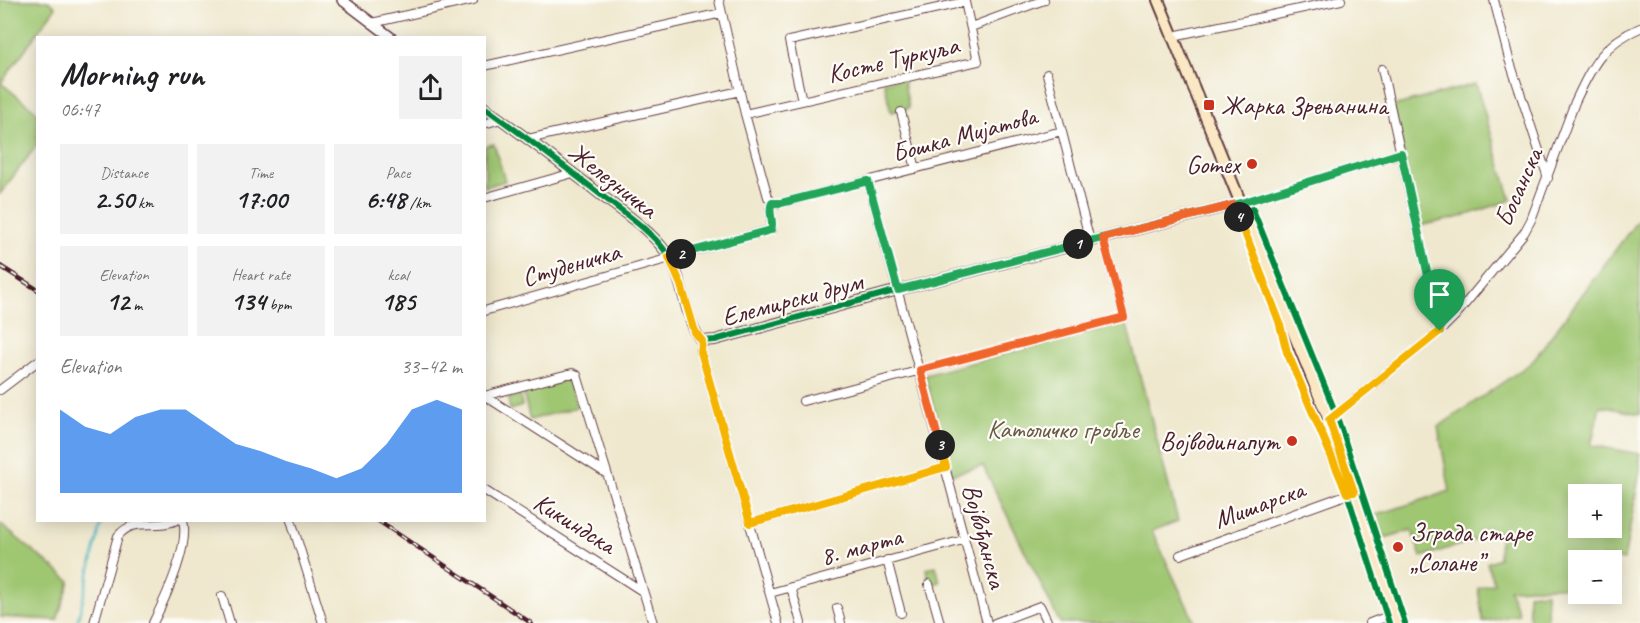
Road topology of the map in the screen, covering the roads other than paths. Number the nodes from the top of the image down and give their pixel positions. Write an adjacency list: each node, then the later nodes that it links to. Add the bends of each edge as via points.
1 (342, 0): 9 (street)
2 (473, 0): 9 (street)
3 (718, 0): 8 (street)
4 (1044, 0): 10 (street)
5 (1158, 0): 13 (main road)
6 (1341, 0): 13 (street)
7 (1494, 0): 29 (street)
8 (723, 13): 14 (street); 17 (street)
9 (372, 23): 12 (street)
10 (971, 27): 18 (street, Косте Туркуља, via 978,61); 18 (street, Косте Туркуља, via 965,2 789,41)
11 (1640, 28): 29 (street, Босанска, via 1617,39 1593,68 1575,102)
12 (389, 36)
13 (1173, 36): 33 (main road)
14 (486, 66)
15 (1382, 69): 26 (street)
16 (1047, 74): 24 (street)
17 (740, 91): 21 (street); 25 (street)
18 (802, 101): 21 (street, Косте Туркуља)
19 (486, 108): 22 (street, Железничка)
20 (901, 112): 27 (street)
21 (745, 114): 32 (street)
22 (501, 119): 23 (street); 25 (street, Железничка)
23 (486, 123)
24 (1062, 130): 27 (street, Бошка Мијатова); 35 (street)
25 (528, 139): 28 (street, Железничка)
26 (1401, 153): 33 (street); 39 (street)
27 (916, 169): 30 (street, Бошка Мијатова)
28 (573, 173): 31 (street); 36 (street, Железничка, via 644,228)
29 (1548, 178): 39 (street, Босанска, via 1524,233)
30 (868, 181): 32 (street, Бошка Мијатова); 37 (street, Војвођанска)
31 (486, 197)
32 (772, 203): 36 (street, Студеничка, via 771,230)
33 (1241, 203): 34 (street, Елемирски друм); 47 (main road)
34 (1103, 238): 35 (street, Елемирски друм); 42 (street, via 1124,317)
35 (1090, 241): 37 (street, Елемирски друм)
36 (669, 257): 38 (street, Студеничка); 40 (street, Железничка, via 695,332)
37 (898, 290): 40 (street, Елемирски друм); 42 (street, Војвођанска)
38 (486, 309)
39 (1440, 331): 47 (street, Босанска)
40 (702, 341): 55 (street, Железничка, via 701,352)
41 (36, 363): 43 (street)
42 (920, 370): 46 (street); 48 (street, Војвођанска)
43 (0, 390)
44 (486, 396): 49 (street, via 574,373)
45 (486, 397): 49 (street)
46 (803, 401)
47 (1329, 420): 51 (main road)
48 (946, 467): 55 (street); 56 (street, Војвођанска)
49 (607, 474): 61 (street)
50 (486, 491): 61 (street, Кикиндска)
51 (1354, 492): 57 (street, Мишарска); 66 (main road)
52 (172, 522): 67 (street, via 129,526 118,536)
53 (183, 522): 68 (street, via 182,551)
54 (292, 522): 70 (street)
55 (750, 523): 62 (street, Железничка)
56 (963, 540): 58 (street, 8. марта); 76 (street, Војвођанска)
57 (1180, 555)
58 (887, 560): 60 (street, 8. марта); 65 (street)
59 (929, 584): 75 (street)
60 (791, 587): 62 (street, 8. марта); 73 (street)
61 (642, 591): 71 (street)
62 (770, 593): 72 (street, Железничка)
63 (222, 596): 69 (street)
64 (837, 608): 74 (street)
65 (902, 613)
66 (1395, 619): 79 (street)
67 (94, 623)
68 (153, 623)
69 (230, 623)
70 (323, 623)
71 (653, 623)
72 (778, 623)
73 (801, 623)
74 (841, 623)
75 (940, 623)
76 (987, 623)
77 (995, 623): 78 (street, via 1040,606)
78 (1048, 623)
79 (1370, 623)

